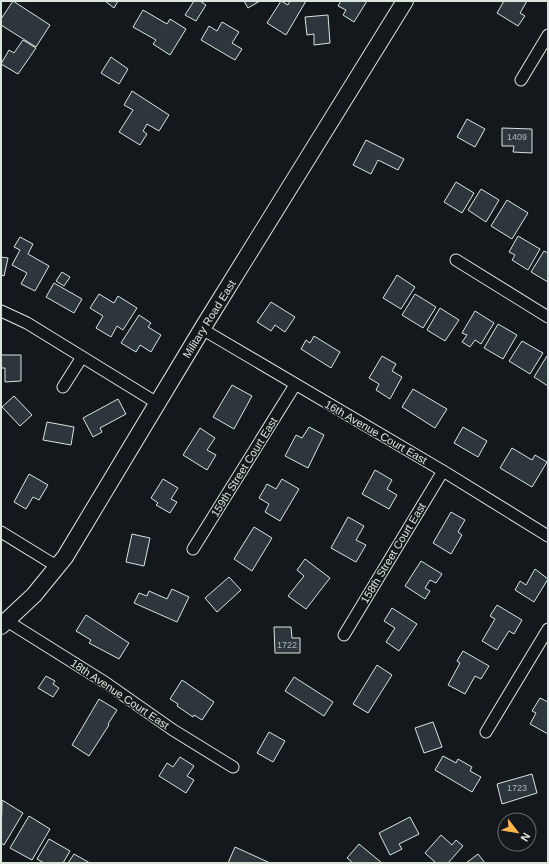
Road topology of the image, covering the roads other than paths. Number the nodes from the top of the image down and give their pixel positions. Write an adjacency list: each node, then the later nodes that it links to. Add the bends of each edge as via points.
1 (406, 1): 7 (street, Military Road East)
2 (548, 35): 3 (street)
3 (521, 80)
4 (456, 260): 6 (street)
5 (1, 311): 8 (street, via 27,323)
6 (548, 317)
7 (202, 329): 9 (street, 16th Avenue Court East); 11 (street, Military Road East)
8 (82, 357): 10 (street); 11 (street)
9 (295, 384): 12 (street, 16th Avenue Court East); 15 (street, 159th Street Court East)
10 (63, 388)
11 (157, 403): 16 (street, Military Road East)
12 (443, 471): 14 (street, 16th Avenue Court East); 19 (street, 158th Street Court East)
13 (1, 532): 16 (street)
14 (548, 536)
15 (193, 548)
16 (58, 567): 17 (street, Military Road East)
17 (4, 624): 21 (street, 18th Avenue Court East, via 106,683 173,730)
18 (548, 629): 20 (street)
19 (344, 635)
20 (486, 732)
21 (233, 767)

